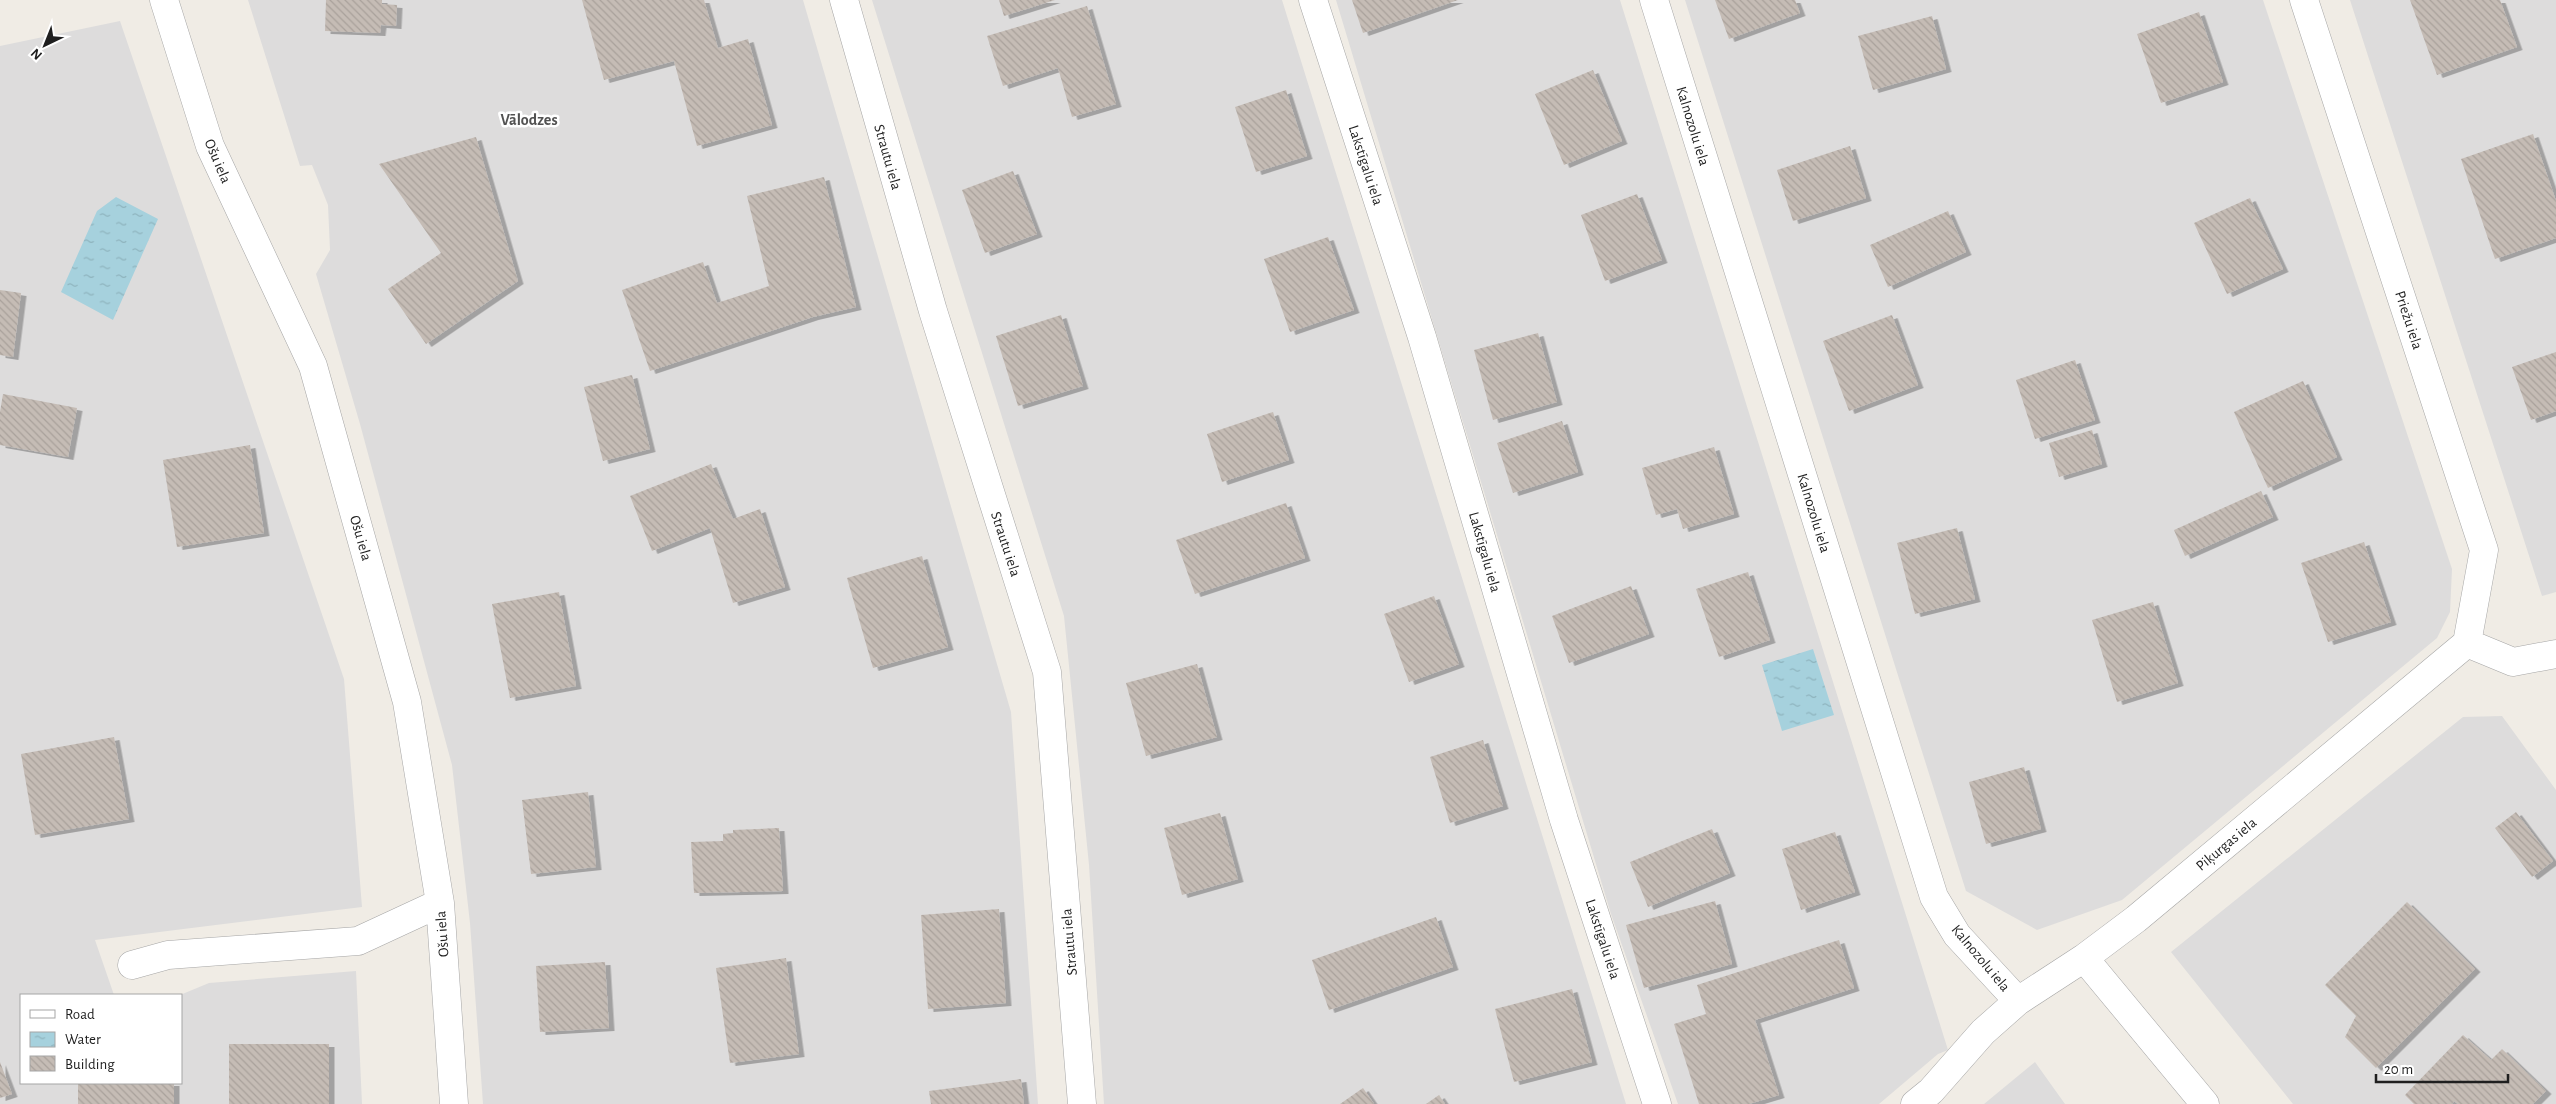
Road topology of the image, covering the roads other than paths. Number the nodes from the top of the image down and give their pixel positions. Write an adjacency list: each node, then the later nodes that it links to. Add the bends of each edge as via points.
1 (164, 0): 8 (street, Ošu iela, via 210,146 313,366 407,702)
2 (844, 0): 13 (street, Strautu iela, via 930,301 1047,672)
3 (1313, 0): 14 (street, Lakstīgalu iela, via 1422,337 1564,820)
4 (1654, 0): 11 (street, Kalnozolu iela, via 1934,897 1957,935)
5 (2304, 0): 6 (street, Priežu iela, via 2484,550)
6 (2467, 643): 7 (street, via 2513,662); 9 (street, Piķurgas iela, via 2166,894)
7 (2556, 654)
8 (440, 903): 10 (street, via 358,941 168,955); 12 (street, Ošu iela)
9 (2084, 958): 11 (street, Piķurgas iela); 16 (street)
10 (132, 965)
11 (2018, 1001): 15 (street, Piķurgas iela, via 1982,1032)
12 (454, 1104)
13 (1082, 1104)
14 (1657, 1104)
15 (1915, 1104)
16 (2205, 1104)

